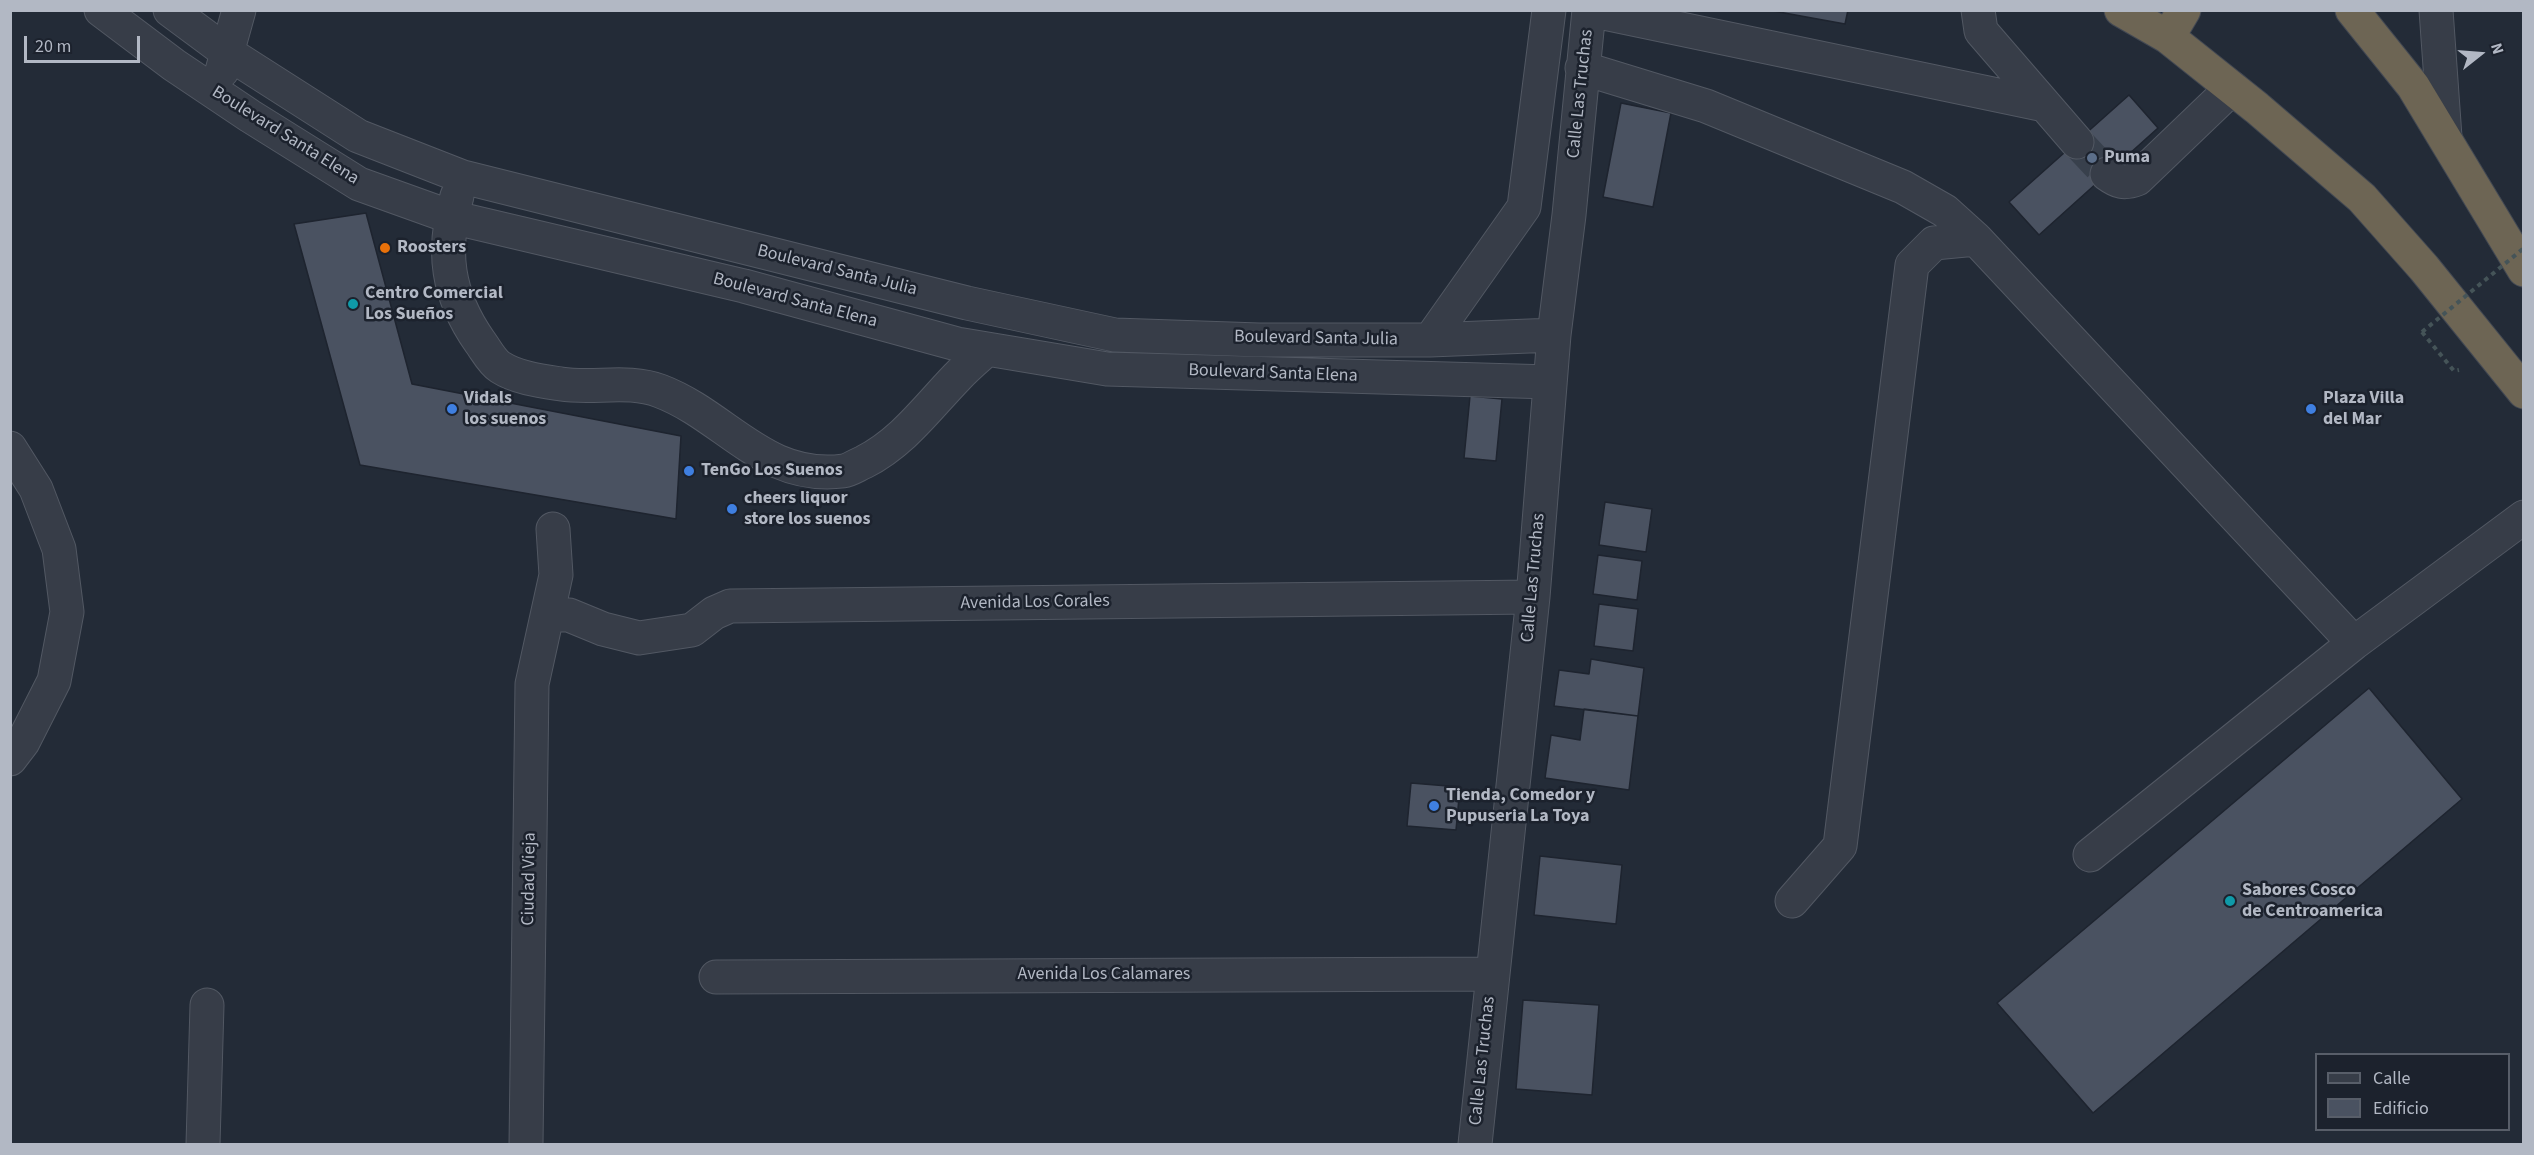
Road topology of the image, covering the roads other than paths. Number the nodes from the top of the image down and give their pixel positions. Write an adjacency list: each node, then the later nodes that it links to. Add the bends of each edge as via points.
1 (101, 10): 12 (street, Boulevard Santa Elena)
2 (239, 10): 11 (street)
3 (1549, 10): 21 (street)
4 (1589, 10): 13 (street, Calle Las Truchas); 16 (street)
5 (1978, 10): 16 (street, via 1981,31)
6 (2121, 10): 10 (highway)
7 (2352, 10): 17 (highway, via 2413,86)
8 (2436, 10): 17 (street)
9 (180, 14): 11 (street, Boulevard Santa Julia); 12 (street)
10 (2176, 24): 14 (highway)
11 (228, 53): 15 (street); 20 (street, Boulevard Santa Julia, via 358,136)
12 (174, 65): 15 (street, Boulevard Santa Elena)
13 (1582, 68): 22 (street, Calle Las Truchas); 24 (street, via 1706,106 1903,187 1945,211)
14 (2232, 88): 19 (street, via 2137,178 2119,182); 30 (highway, via 2362,198 2424,268)
15 (215, 93): 23 (street, Boulevard Santa Elena, via 359,184)
16 (2045, 105): 18 (street)
17 (2445, 137): 25 (highway)
18 (2077, 142)
19 (2107, 174)
20 (463, 177): 23 (street); 27 (street, Boulevard Santa Julia, via 967,303 1115,335)
21 (1524, 207): 22 (street); 27 (street)
22 (1569, 215): 26 (street, Calle Las Truchas)
23 (451, 217): 28 (street, Boulevard Santa Elena, via 744,286); 28 (street, via 447,250 456,295 464,320 499,367 563,384 635,385 659,390 689,405 758,453 792,467 845,471 882,453)
24 (1976, 239): 36 (street); 39 (street, via 1934,243 1912,265 1840,846)
25 (2523, 270)
26 (1554, 335): 27 (street, Boulevard Santa Julia); 29 (street, Calle Las Truchas)
27 (1430, 340)
28 (987, 349): 29 (street, Boulevard Santa Elena, via 1107,369)
29 (1550, 382): 34 (street, Calle Las Truchas)
30 (2523, 392)
31 (10, 448): 37 (street, via 36,489 59,549 67,612 54,681)
32 (2523, 517): 36 (street)
33 (553, 529): 35 (street, Ciudad Vieja, via 556,575)
34 (1533, 597): 35 (street, Avenida Los Corales, via 730,606 692,630 639,638 569,615); 40 (street, Calle Las Truchas)
35 (549, 615): 44 (street, Ciudad Vieja, via 532,684)
36 (2354, 643): 38 (street)
37 (10, 759)
38 (2090, 855)
39 (1792, 901)
40 (1493, 974): 41 (street, Avenida Los Calamares); 45 (street, Calle Las Truchas)
41 (716, 977)
42 (207, 1005): 43 (street)
43 (203, 1144)
44 (526, 1144)
45 (1475, 1144)

